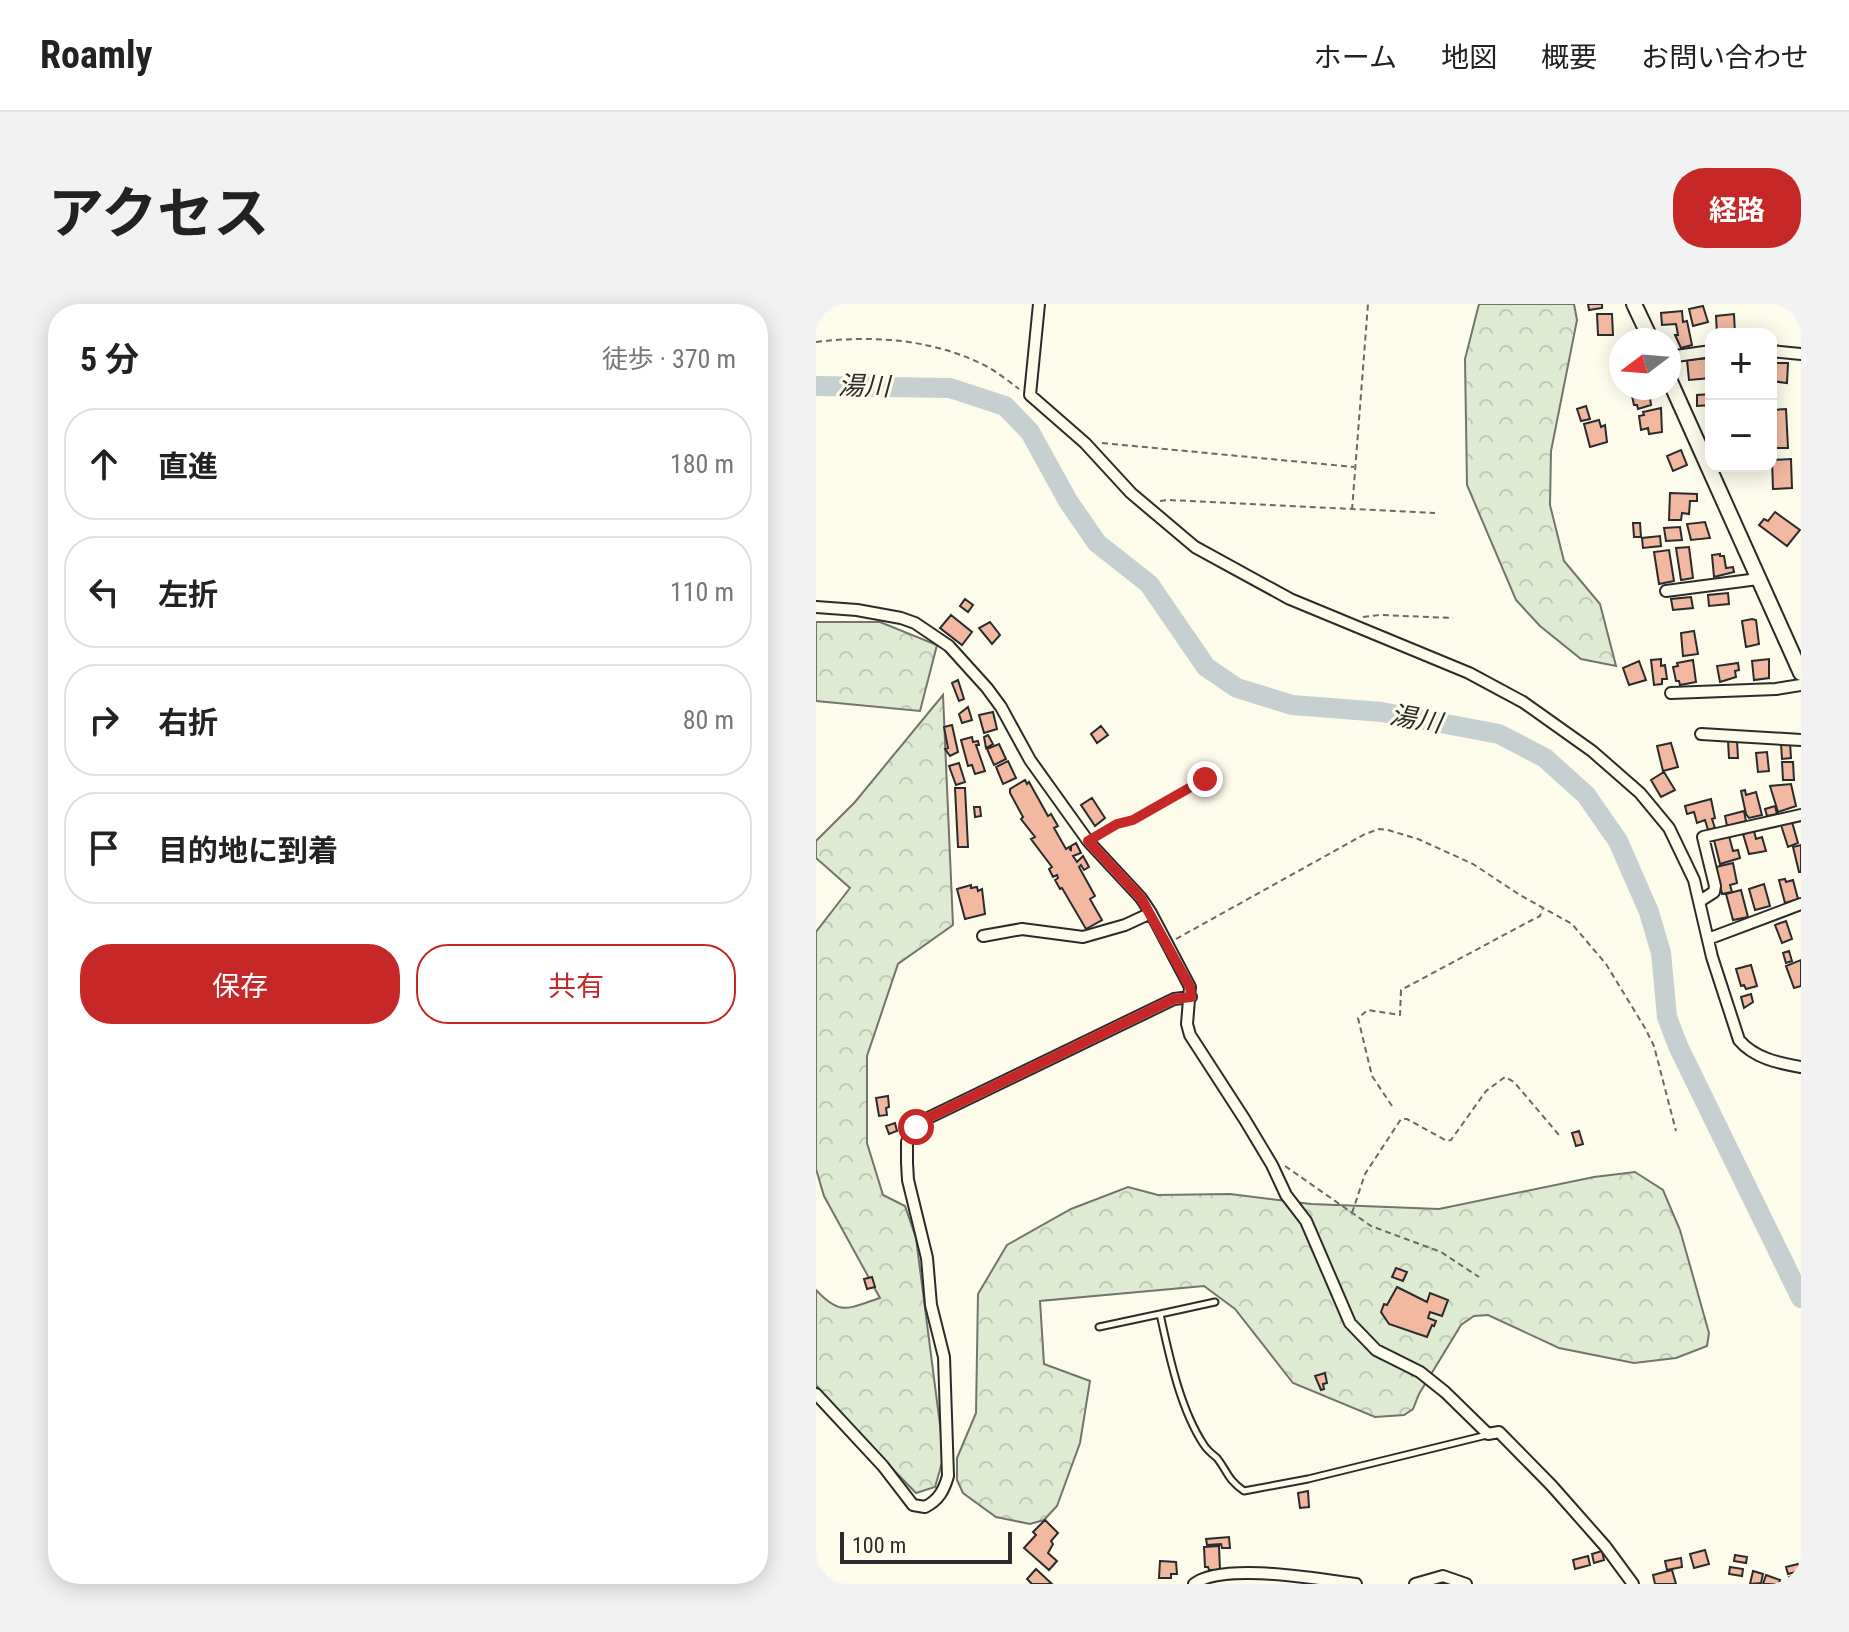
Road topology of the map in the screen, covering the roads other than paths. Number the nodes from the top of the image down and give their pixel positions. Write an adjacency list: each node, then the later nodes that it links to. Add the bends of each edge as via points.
1 (1039, 304): 18 (street, via 1030,395 1149,509 1195,547 1236,571 1469,673 1534,709 1640,793 1669,828)
2 (1634, 304): 3 (main road)
3 (1645, 328)
4 (1705, 352): 7 (street)
5 (1777, 352): 6 (street)
6 (1801, 354)
7 (1681, 355)
8 (1678, 400): 9 (main road)
9 (1758, 579): 10 (street); 12 (main road)
10 (1666, 591)
11 (816, 607): 20 (street, via 901,618 940,637 987,688 1088,841)
12 (1801, 673)
13 (1801, 685): 14 (street)
14 (1671, 693)
15 (1701, 734): 16 (street)
16 (1801, 740)
17 (1801, 815): 18 (street, via 1703,837 1715,886)
18 (1700, 901): 22 (street)
19 (1801, 904): 22 (street)
20 (1151, 913): 21 (street, via 1083,937 1022,929); 23 (street)
21 (983, 936)
22 (1708, 939): 24 (street, via 1746,1050)
23 (1191, 997): 28 (street, via 1174,999 1057,1054 926,1119 910,1135 908,1180 944,1357 948,1476 935,1500 925,1507 913,1505); 29 (street, via 1190,1035 1306,1221 1341,1307 1360,1336 1420,1372)
24 (1801, 1067)
25 (1215, 1302): 26 (lane)
26 (1160, 1314): 27 (lane); 29 (lane, via 1170,1361 1194,1426 1226,1476 1244,1491)
27 (1099, 1327)
28 (816, 1394)
29 (1488, 1434): 34 (street, via 1499,1432 1544,1478)
30 (1194, 1584): 31 (street, via 1207,1575 1252,1573)
31 (1356, 1584)
32 (1415, 1584): 33 (street, via 1443,1576)
33 (1466, 1584)
34 (1633, 1584)

